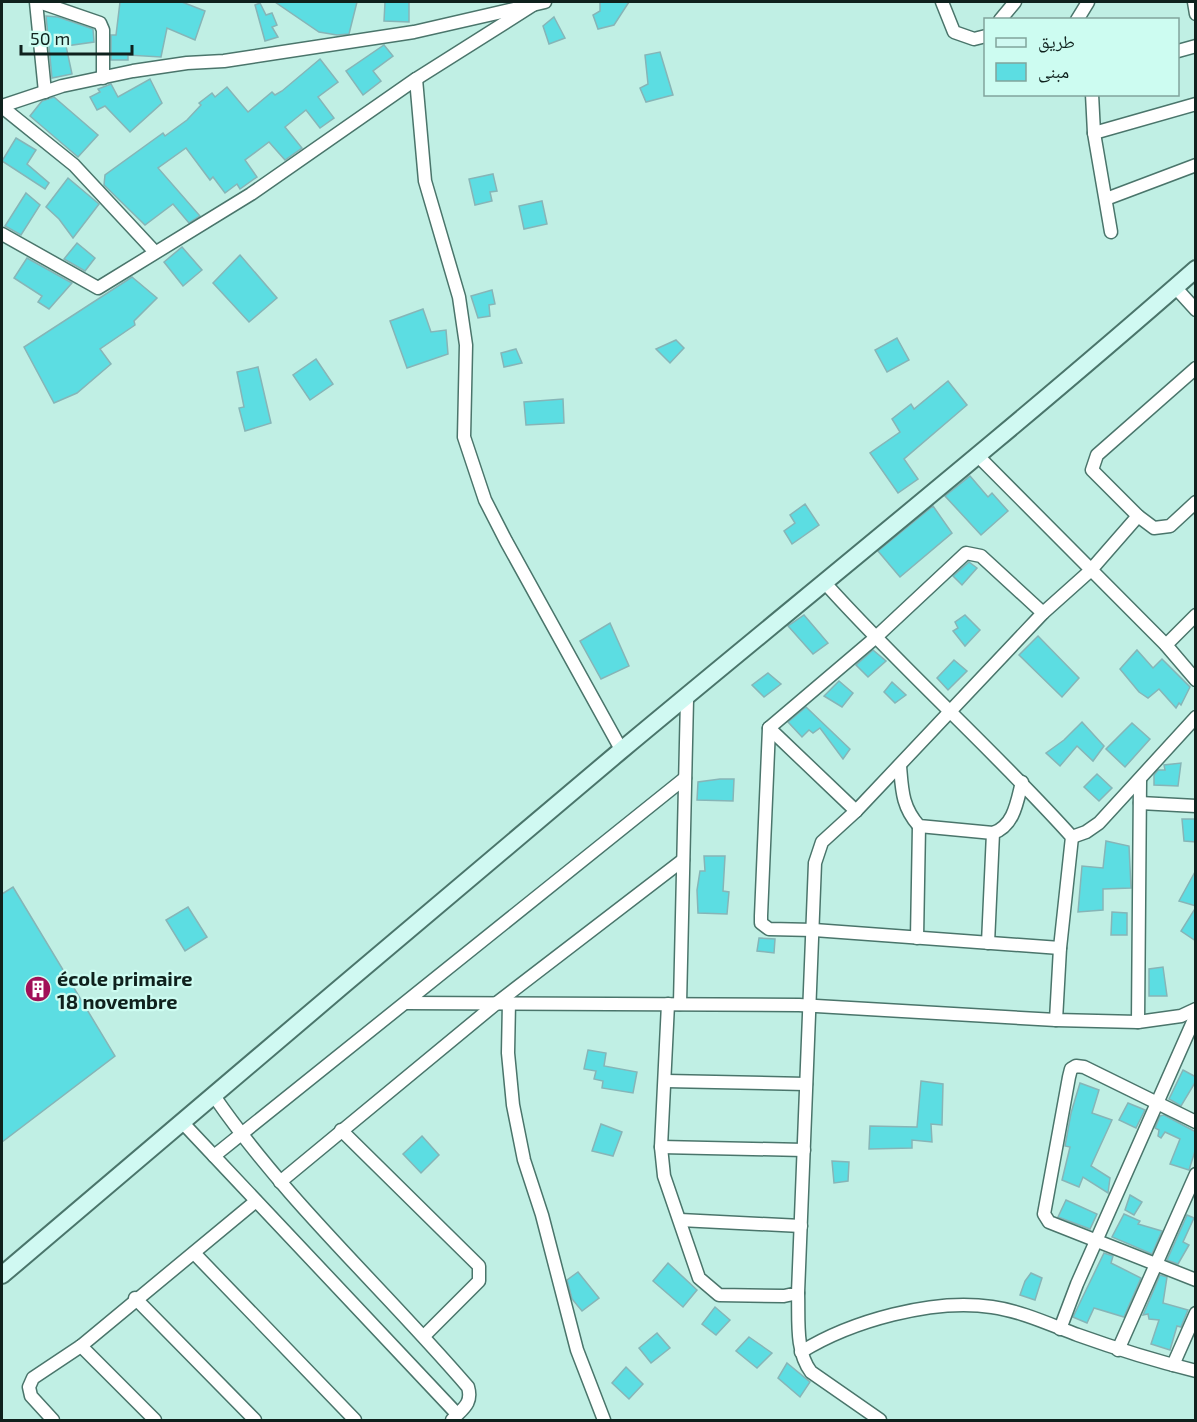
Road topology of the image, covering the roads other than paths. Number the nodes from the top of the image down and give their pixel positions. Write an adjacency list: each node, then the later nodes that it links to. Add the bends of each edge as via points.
1 (37, 2): 13 (street, via 100,23); 15 (street)
2 (942, 2): 10 (street, via 954,32 974,39)
3 (1015, 2): 8 (street)
4 (1088, 2): 9 (street)
5 (1194, 2): 7 (street)
6 (539, 3): 13 (street, via 414,32); 14 (street)
7 (1196, 14)
8 (1002, 18)
9 (1078, 18)
10 (984, 36)
11 (1196, 46): 12 (street)
12 (1179, 51)
13 (103, 78): 15 (street)
14 (416, 79): 24 (street, via 251,194); 43 (street, via 425,181 459,297 466,345 464,437 485,500)
15 (45, 92): 18 (street)
16 (1092, 96): 19 (street)
17 (1196, 104): 19 (street)
18 (2, 106): 24 (street, via 74,165)
19 (1094, 132): 21 (street)
20 (1196, 165): 21 (street)
21 (1106, 199): 22 (street)
22 (1111, 232)
23 (2, 234): 24 (street, via 98,288)
24 (155, 252)
25 (1196, 269): 26 (main road)
26 (1175, 287): 27 (street); 29 (main road)
27 (1196, 310)
28 (1196, 368): 31 (street, via 1096,455 1093,462 1092,470)
29 (979, 457): 32 (street); 33 (main road)
30 (1196, 502): 31 (street, via 1163,529 1154,528)
31 (1138, 516): 32 (street)
32 (1090, 571): 34 (street); 37 (street)
33 (825, 583): 36 (street); 39 (main road)
34 (1043, 613): 36 (street, via 981,556 971,552); 40 (street)
35 (1196, 615): 37 (street)
36 (874, 638): 40 (street); 42 (street)
37 (1166, 645): 38 (street)
38 (1196, 680)
39 (687, 699): 43 (main road); 45 (street)
40 (951, 712): 44 (street); 47 (street)
41 (1196, 717): 46 (street)
42 (770, 728): 50 (street); 55 (street, via 761,922 769,929)
43 (622, 751): 69 (main road)
44 (900, 766): 50 (street); 51 (street, via 902,797)
45 (685, 778): 54 (street); 60 (street)
46 (1140, 780): 48 (street); 53 (street, via 1099,823)
47 (1022, 782): 52 (street, via 1008,824); 53 (street)
48 (1140, 803): 49 (street); 66 (street)
49 (1196, 806)
50 (856, 811): 55 (street, via 822,842 817,855)
51 (919, 826): 52 (street); 56 (street)
52 (993, 833): 57 (street)
53 (1072, 837): 58 (street)
54 (682, 860): 59 (street); 61 (street)
55 (814, 930): 56 (street); 62 (street)
56 (917, 938): 57 (street)
57 (988, 942): 58 (street)
58 (1060, 948): 65 (street)
59 (504, 1002): 60 (street); 61 (street); 73 (street); 104 (street, via 513,1105 524,1160 577,1350)
60 (407, 1003): 74 (street)
61 (674, 1004): 62 (street); 67 (street)
62 (810, 1006): 65 (street); 68 (street)
63 (1196, 1009): 66 (street, via 1181,1016)
64 (1195, 1017): 70 (street)
65 (1056, 1020): 66 (street)
66 (1138, 1022)
67 (666, 1081): 68 (street); 75 (street)
68 (807, 1084): 76 (street)
69 (214, 1096): 71 (main road); 74 (street)
70 (1156, 1105): 72 (street); 83 (street); 83 (street, via 1084,1067 1071,1069 1044,1214 1049,1222)
71 (183, 1122): 77 (street); 86 (main road)
72 (1196, 1122)
73 (341, 1130): 79 (street); 92 (street, via 479,1266 479,1281)
74 (241, 1135): 77 (street); 79 (street)
75 (662, 1147): 76 (street); 81 (street, via 664,1176)
76 (804, 1150): 82 (street)
77 (214, 1156): 80 (street)
78 (1196, 1174): 85 (street)
79 (280, 1182): 92 (street)
80 (256, 1200): 84 (street); 98 (street)
81 (680, 1220): 82 (street); 88 (street, via 699,1278 719,1295)
82 (801, 1226): 88 (street)
83 (1095, 1242): 85 (street); 91 (street)
84 (194, 1253): 89 (street); 103 (street)
85 (1155, 1264): 87 (street); 94 (street)
86 (2, 1275)
87 (1196, 1280)
88 (798, 1293): 95 (street)
89 (135, 1299): 93 (street); 102 (street)
90 (1196, 1313): 96 (street)
91 (1060, 1329): 94 (street); 95 (street, via 994,1307 943,1304 828,1335)
92 (424, 1336): 98 (street, via 468,1387 468,1405)
93 (81, 1346): 100 (street, via 33,1378 29,1387 34,1401); 101 (street)
94 (1118, 1350): 96 (street)
95 (801, 1352): 99 (street, via 811,1372)
96 (1173, 1365): 97 (street)
97 (1196, 1371)
98 (455, 1417)
99 (875, 1419)
100 (53, 1420)
101 (155, 1420)
102 (255, 1420)
103 (355, 1420)
104 (604, 1420)

